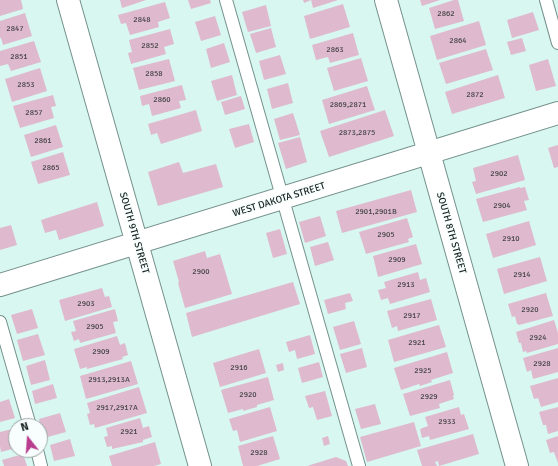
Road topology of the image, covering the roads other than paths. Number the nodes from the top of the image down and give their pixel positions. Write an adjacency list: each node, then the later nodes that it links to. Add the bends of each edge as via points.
1 (68, 0): 9 (street, SOUTH 9TH STREET)
2 (226, 0): 8 (lane)
3 (386, 0): 7 (street, SOUTH 8TH STREET)
4 (546, 0): 5 (lane)
5 (558, 43)
6 (558, 113): 7 (street, WEST DAKOTA STREET)
7 (429, 153): 8 (street, WEST DAKOTA STREET); 15 (street, SOUTH 8TH STREET)
8 (282, 199): 9 (street, WEST DAKOTA STREET); 14 (lane)
9 (137, 243): 10 (street, WEST DAKOTA STREET); 13 (street, SOUTH 9TH STREET)
10 (0, 285)
11 (0, 322): 12 (lane)
12 (28, 418)
13 (200, 466)
14 (359, 466)
15 (517, 466)

